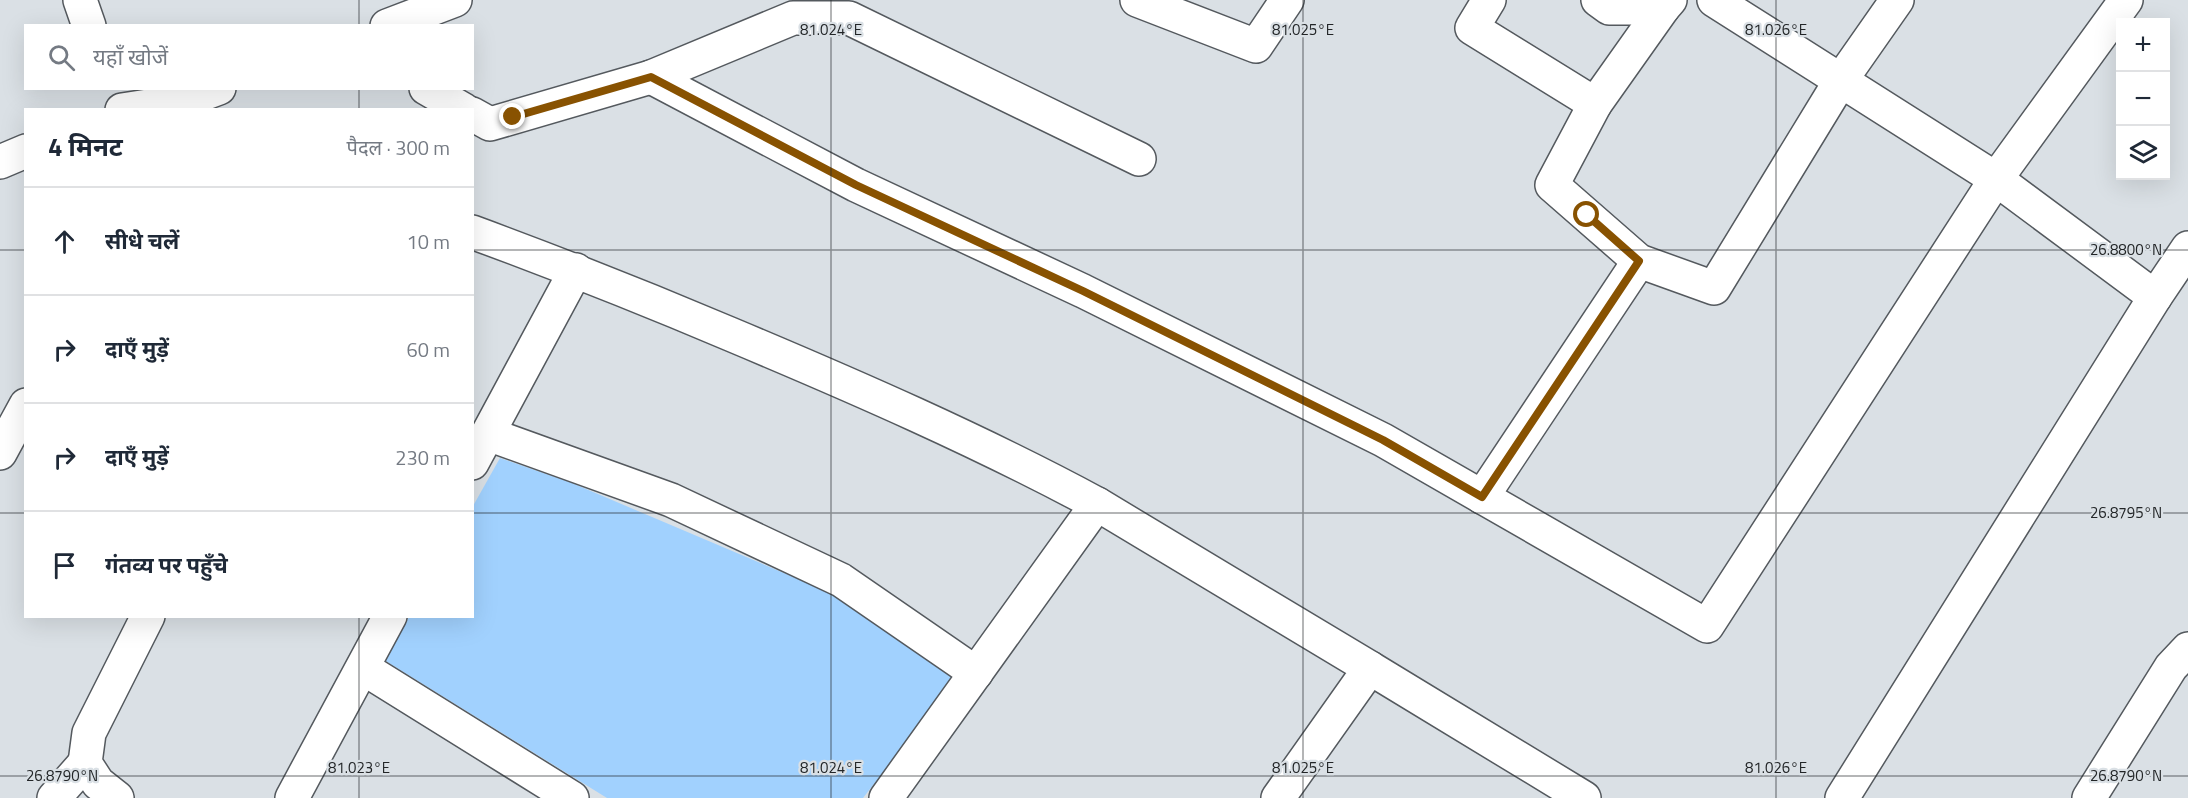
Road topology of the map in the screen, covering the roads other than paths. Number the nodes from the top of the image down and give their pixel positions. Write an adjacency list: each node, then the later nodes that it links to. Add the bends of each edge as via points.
1 (80, 0): 12 (street)
2 (455, 0): 13 (street)
3 (1137, 0): 4 (street, via 1256,46)
4 (1287, 0)
5 (1489, 0): 19 (street, via 1472,28)
6 (1599, 0): 10 (street, via 1609,8)
7 (1714, 0): 15 (street)
8 (1897, 0): 15 (street)
9 (2126, 0): 26 (street)
10 (1667, 4): 19 (street)
11 (791, 9): 14 (street); 24 (street, via 849,18)
12 (88, 24)
13 (392, 24)
14 (651, 77): 22 (street, via 490,124); 36 (street, via 856,185 1083,291 1383,440)
15 (1841, 80): 26 (street); 29 (street, via 1714,288)
16 (215, 90): 20 (street)
17 (429, 90): 21 (street)
18 (122, 102): 20 (street)
19 (1595, 104): 29 (street, via 1552,185)
20 (185, 105)
21 (461, 108)
22 (474, 115)
23 (24, 152): 25 (street)
24 (1139, 159)
25 (0, 162)
26 (1996, 179): 31 (street); 36 (street, via 1707,626)
27 (474, 233): 30 (street)
28 (2188, 249): 31 (street)
29 (1639, 261): 36 (street)
30 (576, 270): 33 (street); 37 (street, via 860,388)
31 (2156, 297): 52 (street)
32 (24, 409): 34 (street)
33 (488, 434): 35 (street); 43 (street, via 671,500 841,580)
34 (0, 453)
35 (474, 459)
36 (1482, 497)
37 (1097, 504): 42 (street); 43 (street)
38 (147, 618): 44 (street, via 89,733)
39 (389, 618): 41 (street)
40 (2188, 649): 53 (street, via 2170,667)
41 (363, 668): 47 (street); 48 (street)
42 (1370, 668): 50 (street); 51 (street)
43 (976, 674): 49 (street)
44 (85, 763): 45 (street); 46 (street, via 98,783)
45 (54, 798)
46 (117, 798)
47 (292, 798)
48 (572, 798)
49 (886, 798)
50 (1278, 798)
51 (1584, 798)
52 (1842, 798)
53 (2089, 798)

